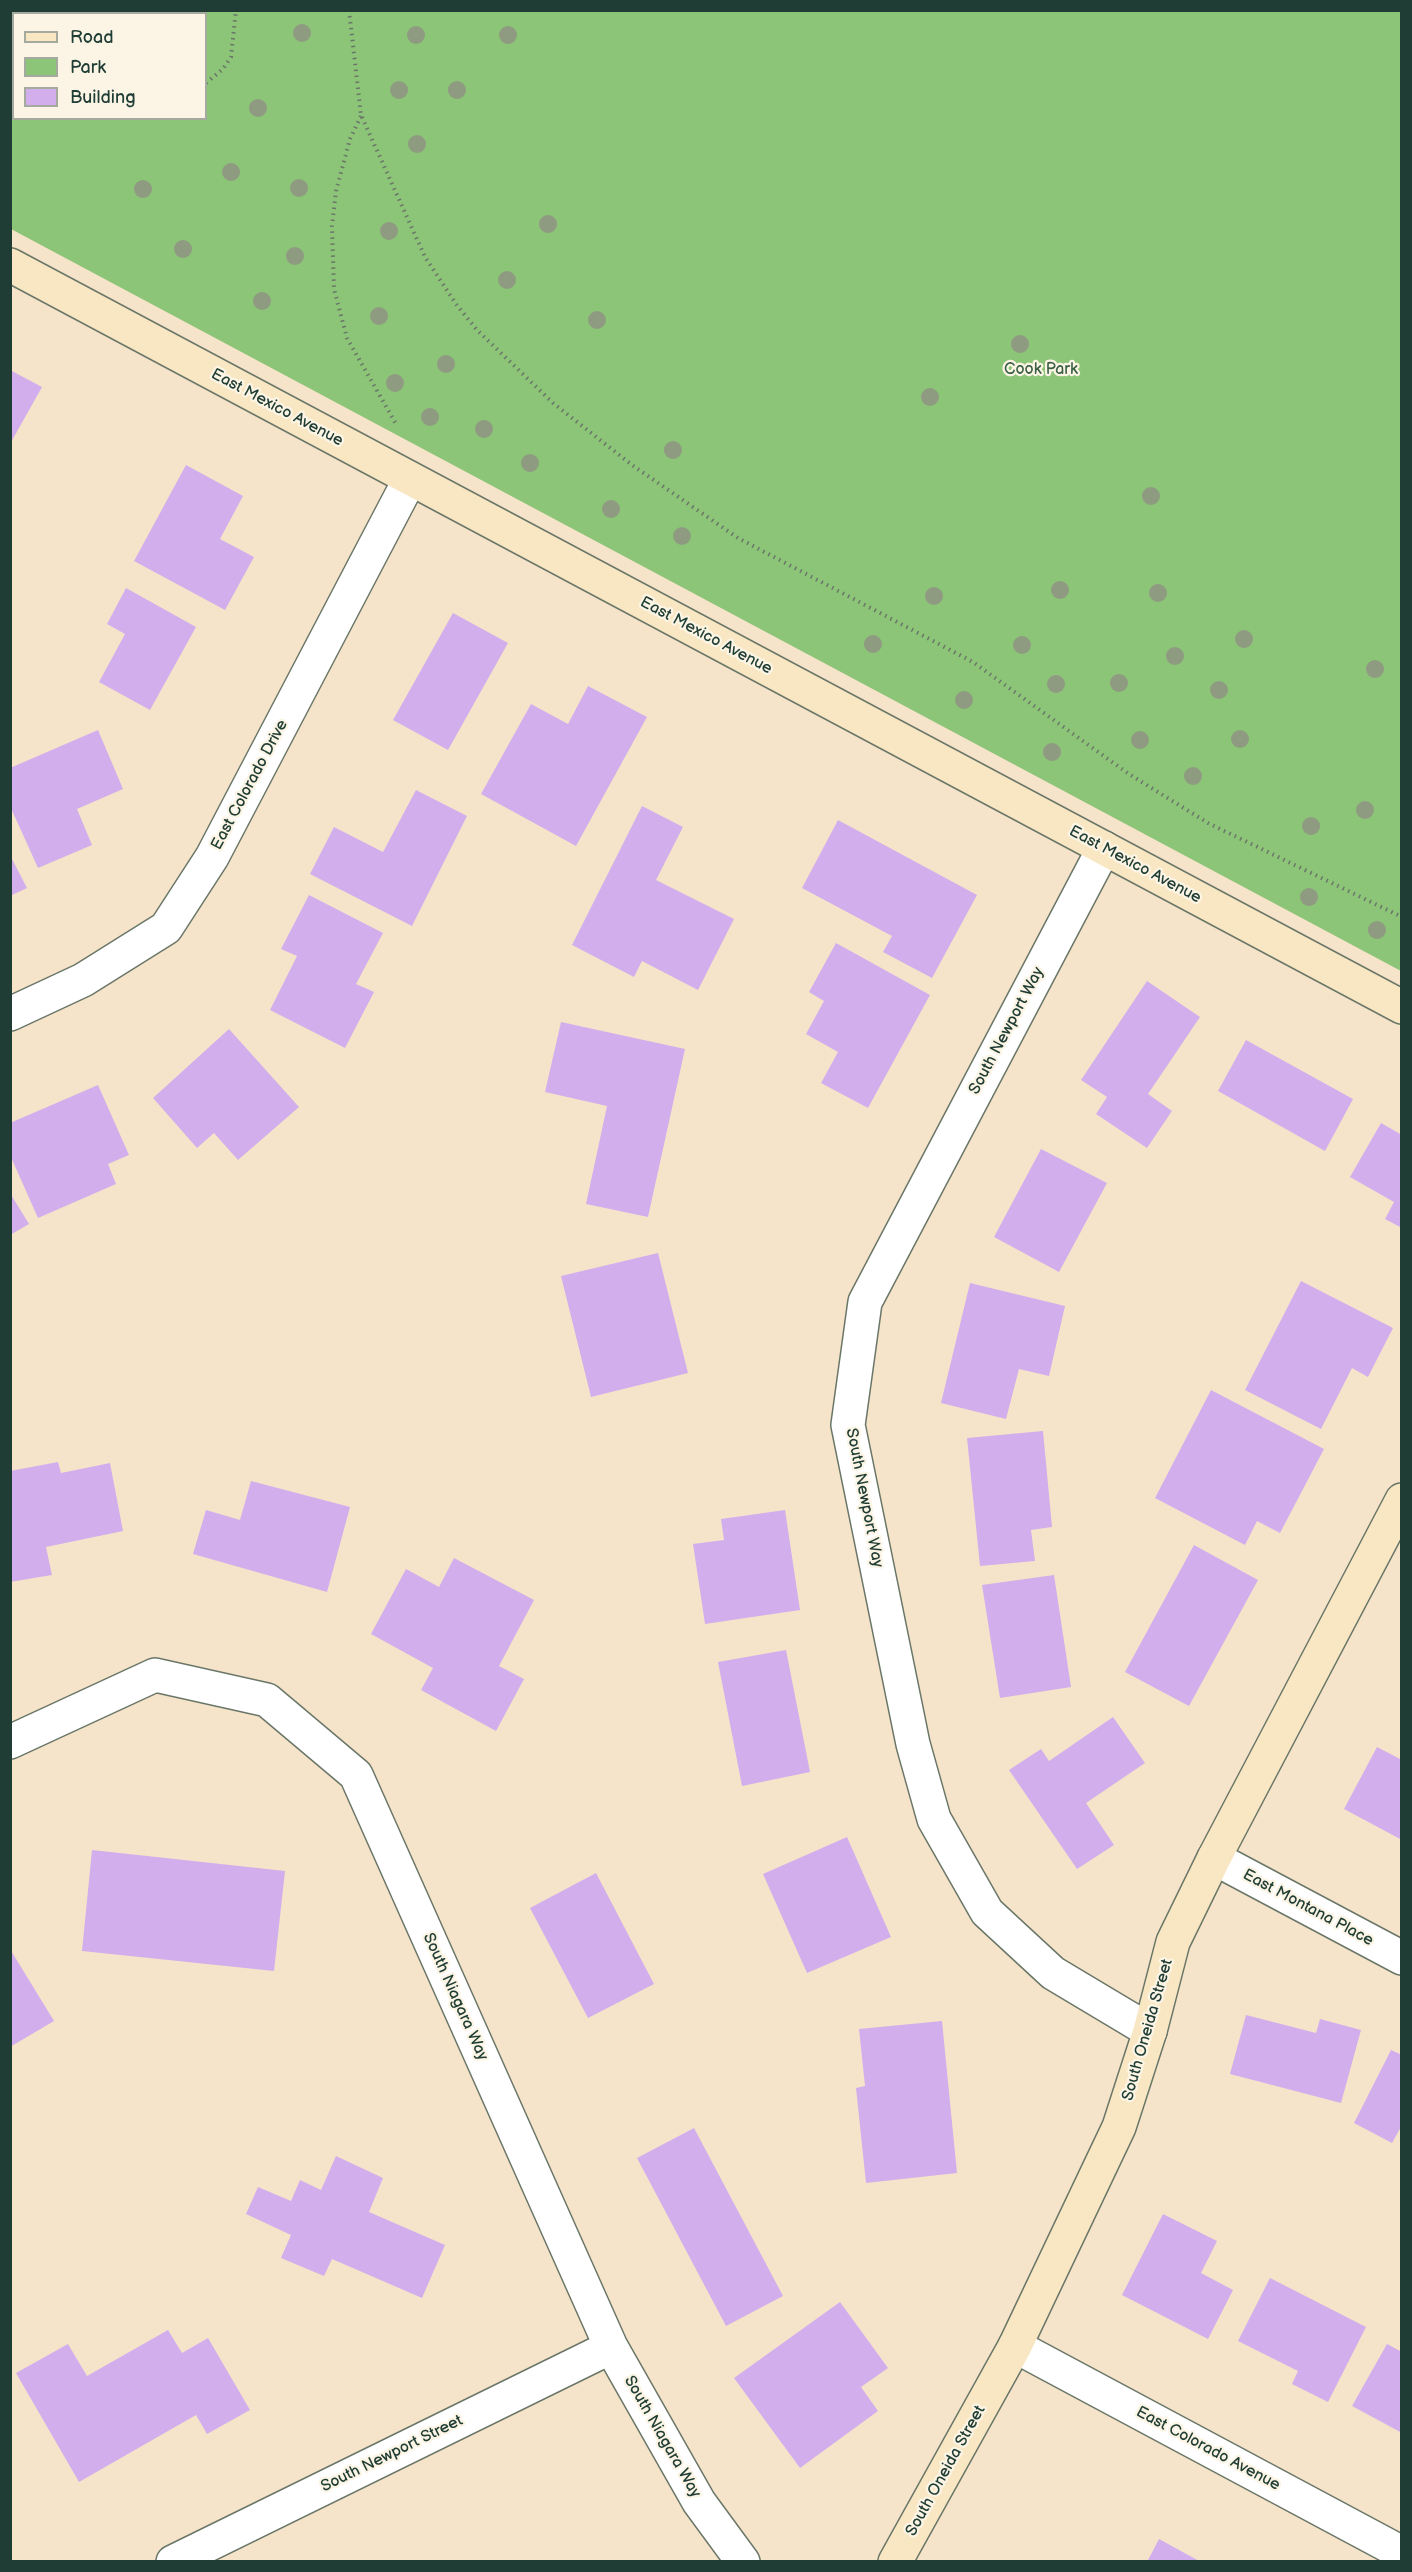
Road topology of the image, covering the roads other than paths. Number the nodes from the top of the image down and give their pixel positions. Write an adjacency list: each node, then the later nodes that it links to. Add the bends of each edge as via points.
1 (10, 265): 2 (street, East Mexico Avenue)
2 (410, 479): 3 (street, East Mexico Avenue); 5 (street, East Colorado Drive, via 212,857 165,928 83,980)
3 (1104, 848): 4 (street, East Mexico Avenue); 10 (street, South Newport Way, via 865,1302 849,1425 913,1744 934,1819 987,1912 1053,1973)
4 (1401, 1007)
5 (10, 1014)
6 (1401, 1500): 8 (street, South Oneida Street)
7 (10, 1742): 12 (street, South Niagara Way, via 155,1674 267,1700 356,1774)
8 (1214, 1858): 9 (street, East Montana Place); 10 (street, South Oneida Street, via 1173,1942)
9 (1401, 1958)
10 (1150, 2031): 11 (street, South Oneida Street, via 1119,2127)
11 (1016, 2346): 13 (street, East Colorado Avenue); 16 (street, South Oneida Street)
12 (611, 2347): 14 (street, South Newport Street); 15 (street, South Niagara Way, via 699,2502)
13 (1401, 2553)
14 (172, 2562)
15 (743, 2562)
16 (895, 2562)

